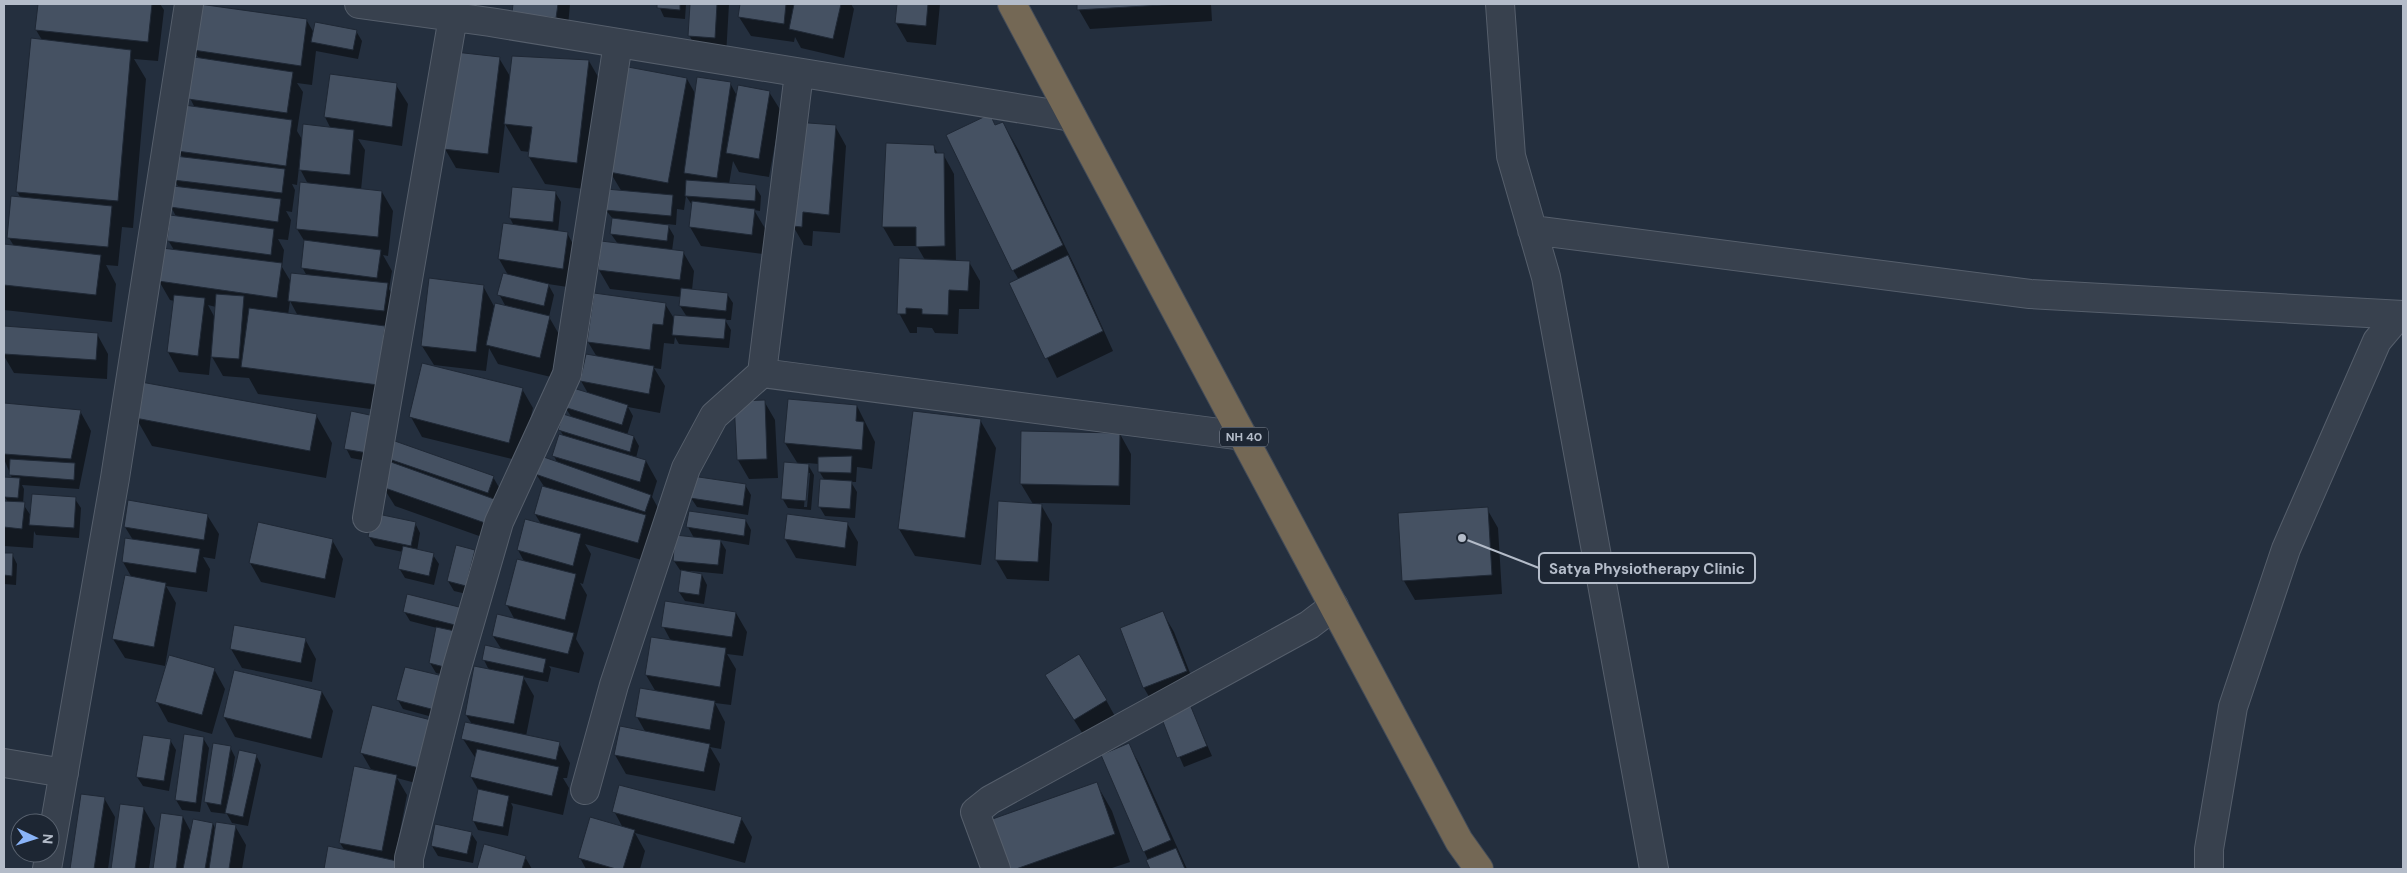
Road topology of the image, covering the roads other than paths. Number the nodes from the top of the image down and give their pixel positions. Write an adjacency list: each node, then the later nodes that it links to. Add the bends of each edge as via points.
1 (188, 4): 16 (street, via 115,478)
2 (359, 4): 5 (street)
3 (1012, 4): 8 (highway, NH 40)
4 (1500, 4): 9 (street, via 1511,156)
5 (453, 18): 6 (street); 13 (street)
6 (618, 43): 7 (street); 19 (street, via 567,374 499,522 455,674 409,858)
7 (799, 73): 8 (street); 11 (street)
8 (1072, 117): 12 (highway, NH 40)
9 (1532, 230): 10 (street, via 2030,294); 22 (street, via 1546,277)
10 (2401, 315): 23 (street, via 2376,341 2286,549 2233,707)
11 (762, 373): 12 (street); 17 (street, via 714,416 686,468 614,685)
12 (1243, 436): 14 (highway, NH 40)
13 (367, 518)
14 (1334, 606): 20 (street, via 1309,625 990,800 975,812); 21 (highway, NH 40, via 1459,841)
15 (4, 763): 16 (street)
16 (64, 773): 18 (street)
17 (585, 790)
18 (48, 869)
19 (410, 869)
20 (996, 869)
21 (1479, 869)
22 (1654, 869)
23 (2209, 869)

